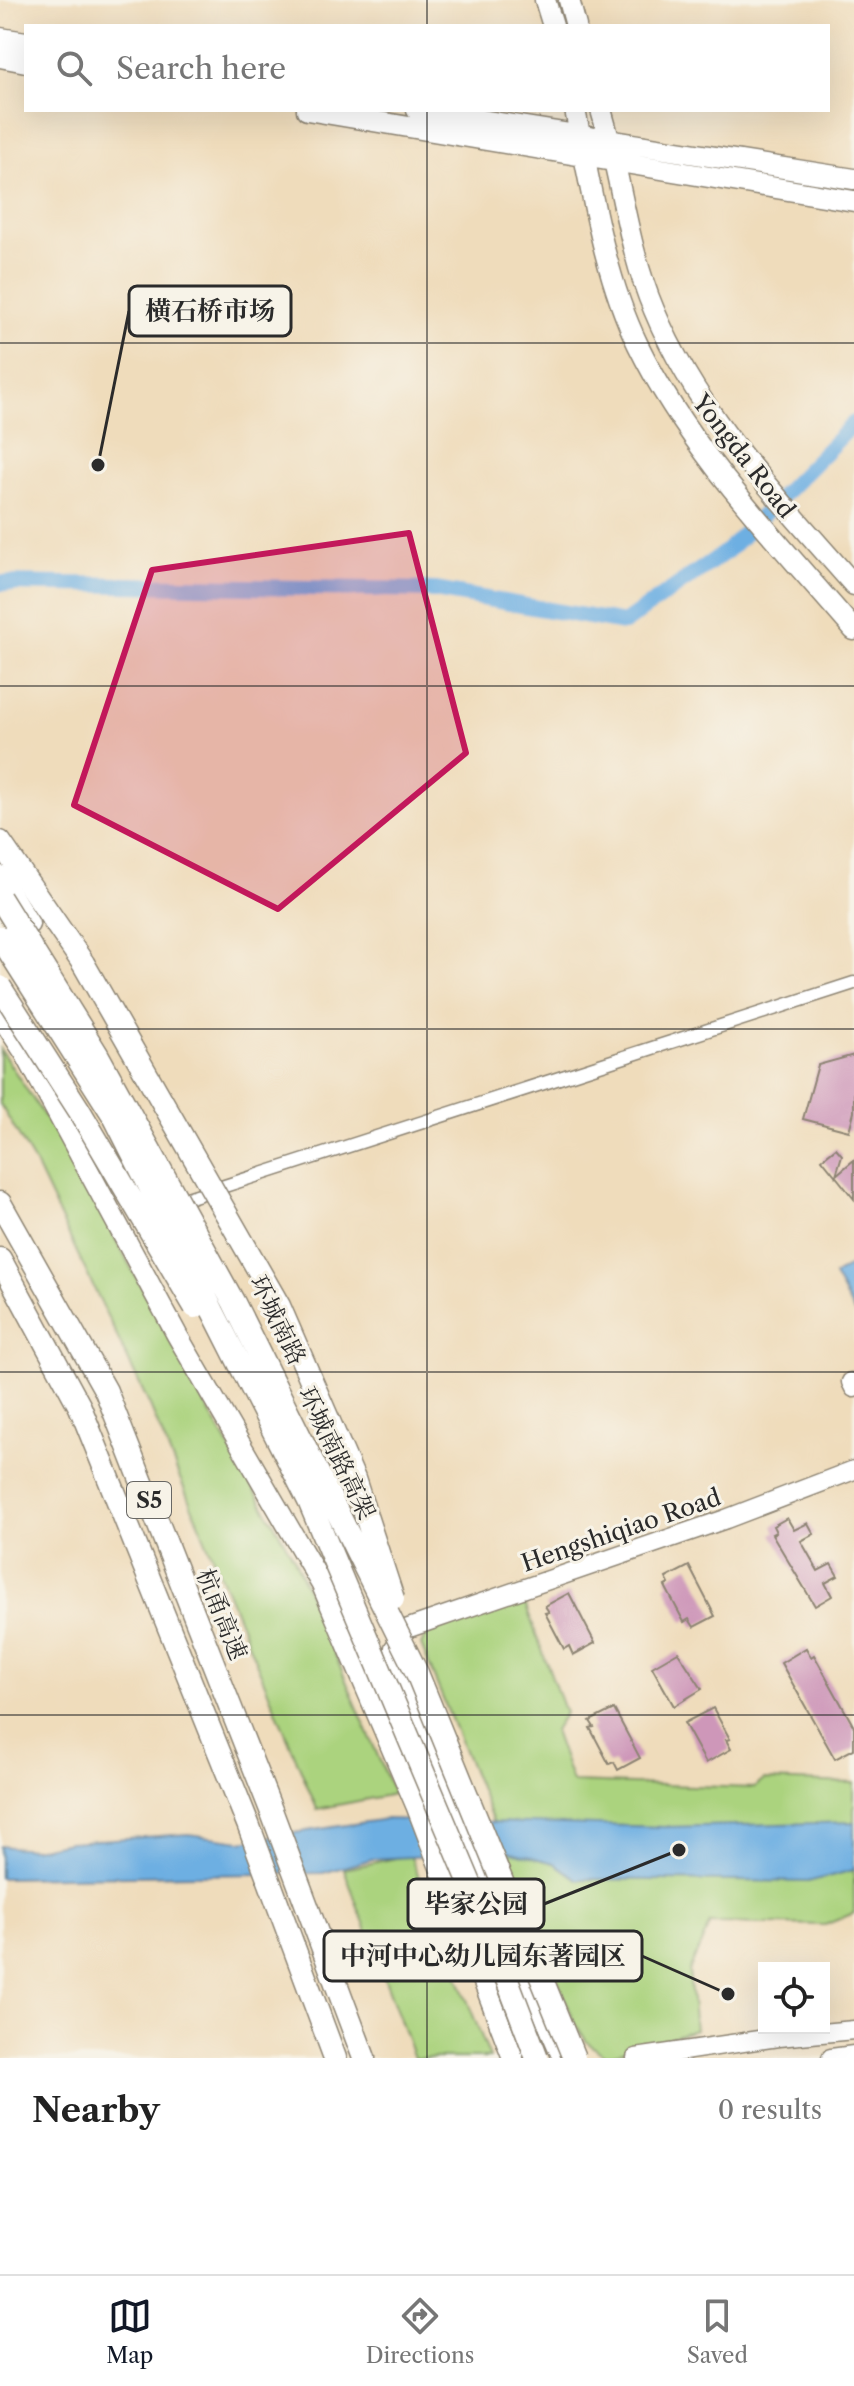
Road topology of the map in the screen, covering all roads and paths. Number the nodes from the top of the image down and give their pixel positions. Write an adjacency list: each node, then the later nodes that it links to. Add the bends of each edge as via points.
1 (545, 0): 3 (main road)
2 (569, 0): 4 (main road)
3 (552, 24)
4 (575, 24)
5 (0, 38): 6 (main road)
6 (24, 42)
7 (0, 57): 8 (main road)
8 (24, 62)
9 (319, 112): 15 (main road)
10 (429, 112): 13 (main road)
11 (575, 112): 13 (main road, Yongda Road)
12 (602, 112): 14 (main road, Yongda Road)
13 (580, 133): 14 (main road); 15 (main road, Yongda Road)
14 (610, 138): 16 (main road, Yongda Road); 17 (main road)
15 (585, 155): 16 (main road); 20 (main road, Yongda Road, via 613,274 637,342 679,420 732,490)
16 (616, 160): 18 (main road); 19 (main road, Yongda Road, via 653,309 705,407 752,471)
17 (854, 179)
18 (854, 201)
19 (854, 585)
20 (854, 630)
21 (0, 842): 34 (highway, bridge, via 83,963 279,1306 354,1479)
22 (0, 876): 28 (main road, 环城南路)
23 (0, 898): 35 (highway, 环城南路高架, bridge, via 97,1054 234,1303)
24 (0, 937): 33 (highway, 环城南路高架, bridge, via 114,1116)
25 (854, 983): 28 (street)
26 (0, 987): 33 (highway, bridge, via 79,1110)
27 (0, 1015): 30 (main road)
28 (186, 1199): 30 (street); 42 (main road, 环城南路, via 251,1320 317,1462 478,1865)
29 (0, 1203): 39 (highway, 杭甬高速 / S5, via 106,1391)
30 (115, 1221): 40 (main road, via 322,1585 416,1805)
31 (0, 1259): 38 (highway, S5, via 80,1407 248,1824)
32 (854, 1470): 34 (main road, Hengshiqiao Road)
33 (309, 1501): 41 (highway, 环城南路高架, bridge, via 475,1895)
34 (403, 1630): 35 (highway, bridge)
35 (417, 1673): 43 (highway, 环城南路高架, bridge)
36 (854, 2030): 44 (main road)
37 (854, 2055): 45 (main road)
38 (335, 2058)
39 (364, 2058)
40 (513, 2058)
41 (537, 2058)
42 (563, 2058)
43 (574, 2058)
44 (636, 2058)
45 (831, 2058)

